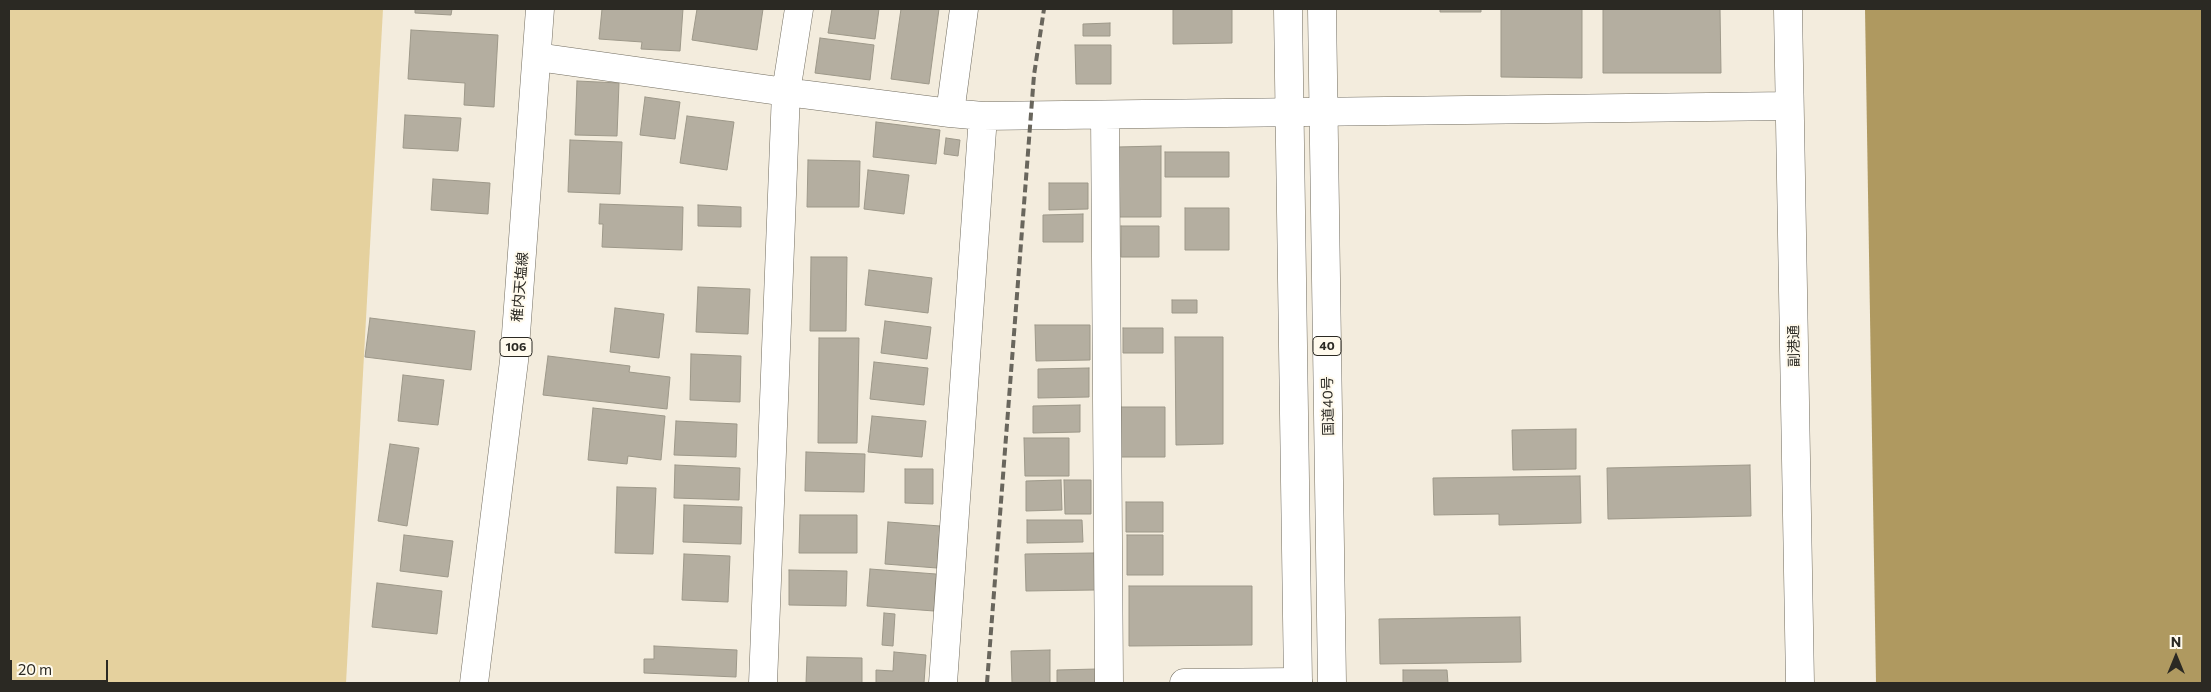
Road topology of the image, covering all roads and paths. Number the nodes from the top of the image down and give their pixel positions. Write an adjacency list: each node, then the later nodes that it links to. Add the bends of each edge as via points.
1 (540, 9): 7 (main road, 稚内天塩線 / 106)
2 (799, 9): 8 (main road)
3 (964, 9): 12 (main road)
4 (1288, 9): 10 (main road, 40)
5 (1322, 9): 11 (main road, 国道40号 / 40)
6 (1788, 9): 9 (main road, 副港通)
7 (537, 56): 8 (main road); 16 (main road, 稚内天塩線 / 106, via 514,362)
8 (786, 92): 12 (main road); 17 (main road)
9 (1789, 106): 11 (main road); 22 (main road, 副港通)
10 (1289, 111): 11 (main road); 13 (main road); 15 (main road, 40)
11 (1323, 111): 21 (main road, 国道40号 / 40)
12 (950, 113): 14 (main road)
13 (1105, 115): 14 (main road); 19 (main road)
14 (983, 116): 18 (main road)
15 (1298, 682): 20 (main road)
16 (474, 683)
17 (763, 683)
18 (943, 683)
19 (1109, 683)
20 (1184, 683)
21 (1332, 683)
22 (1800, 683)

